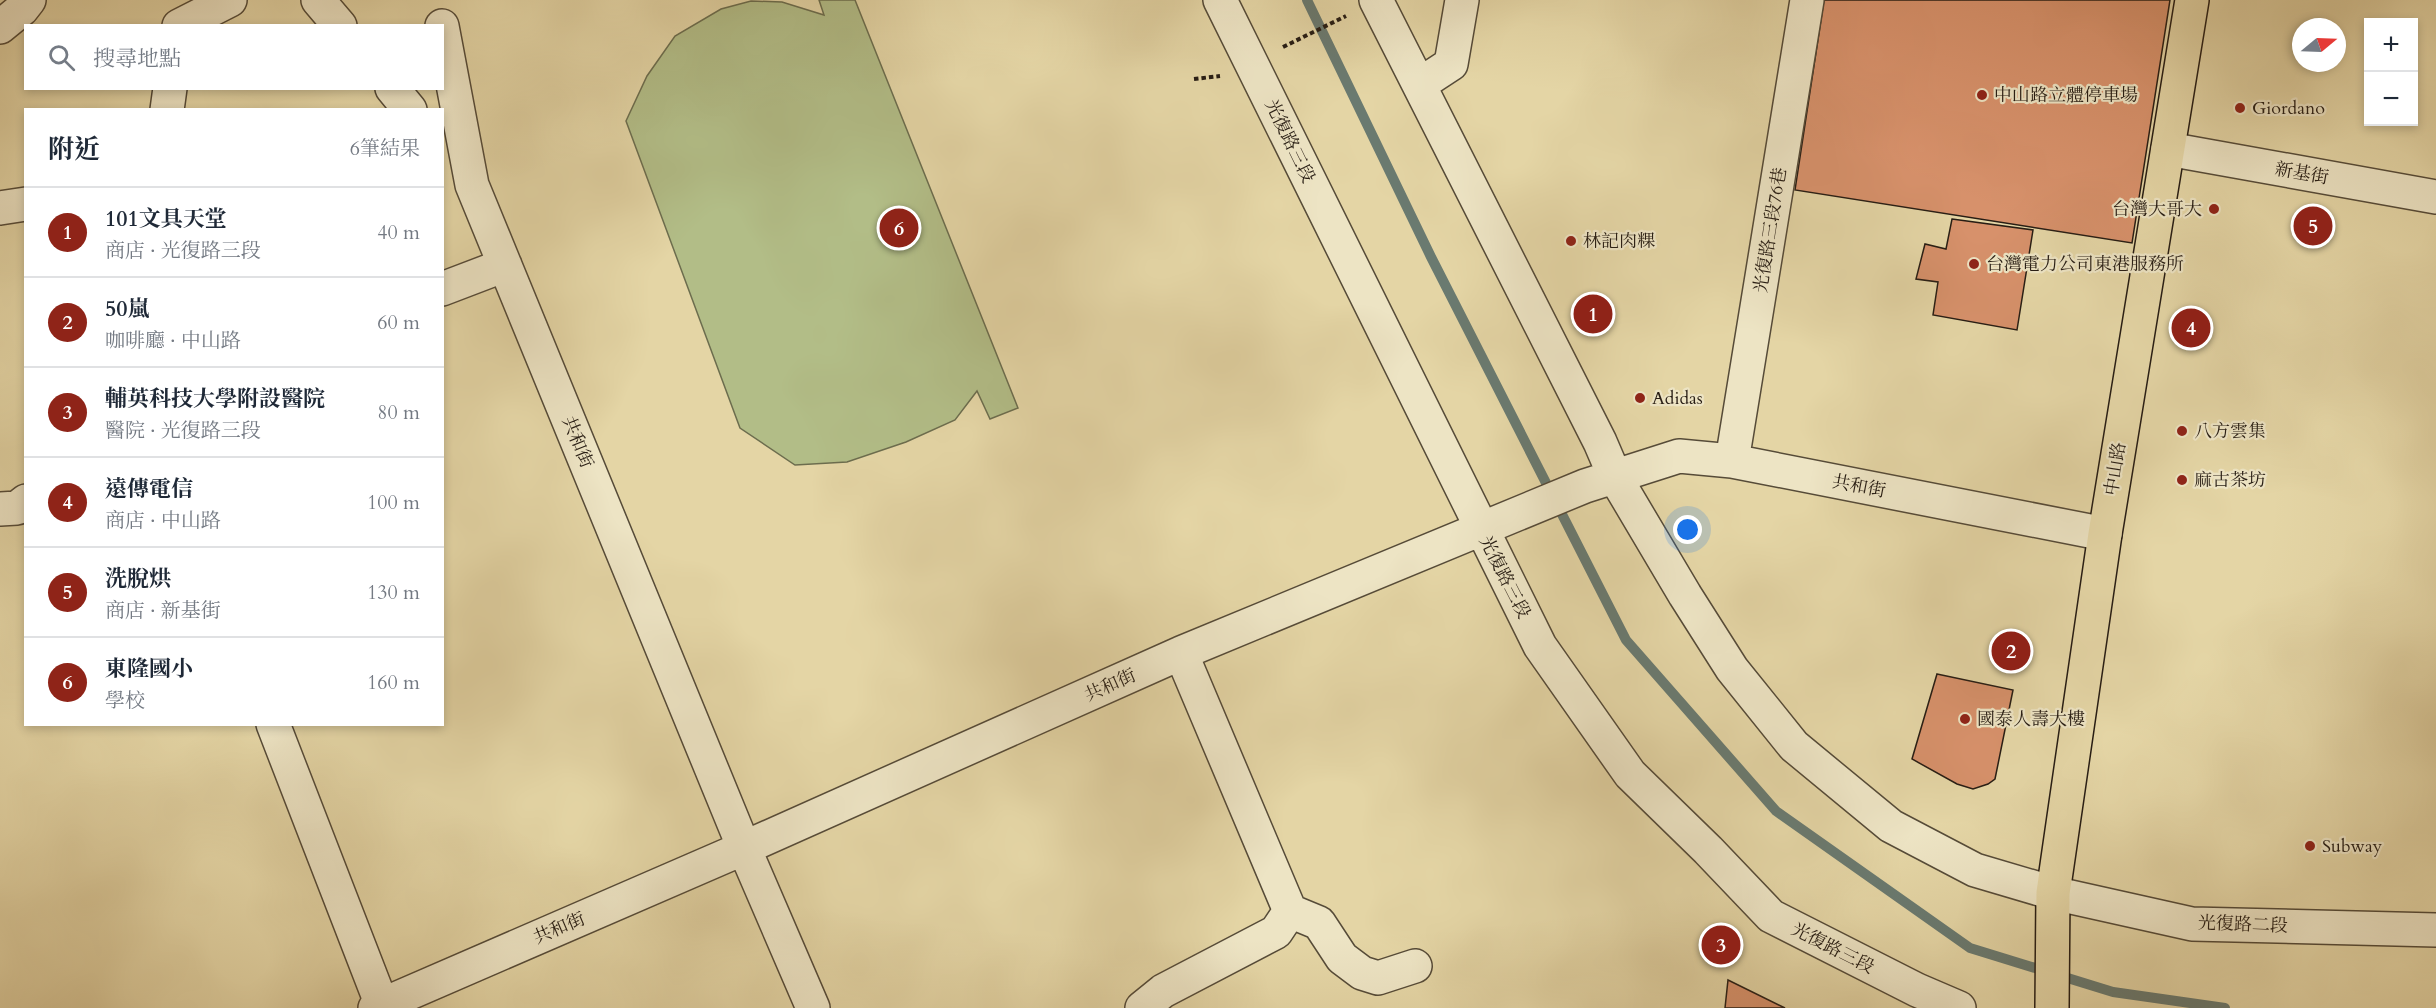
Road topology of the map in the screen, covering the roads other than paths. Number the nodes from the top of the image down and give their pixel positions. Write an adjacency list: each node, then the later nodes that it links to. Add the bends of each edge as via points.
1 (29, 0): 13 (street)
2 (230, 0): 10 (street)
3 (318, 0): 11 (street)
4 (436, 0): 12 (street, 共和街)
5 (1220, 0): 32 (street, 光復路三段)
6 (1376, 0): 15 (street)
7 (1462, 0): 15 (street, via 1451,64)
8 (1808, 0): 28 (street, 光復路三段76巷)
9 (2192, 0): 20 (main road, 中山路)
10 (183, 24)
11 (338, 24)
12 (442, 24)
13 (0, 27)
14 (444, 37): 22 (street, 共和街)
15 (1419, 85): 29 (street, via 1600,442)
16 (170, 90): 18 (street)
17 (394, 90): 19 (street)
18 (167, 108)
19 (408, 108)
20 (2168, 149): 23 (street, 新基街); 33 (main road, 中山路)
21 (444, 151): 22 (street)
22 (472, 185): 26 (street, 共和街)
23 (2436, 197)
24 (24, 204): 25 (street)
25 (0, 208)
26 (505, 265): 27 (street); 36 (street, 共和街)
27 (444, 288)
28 (1732, 461): 29 (street, 共和街, via 1678,456); 33 (street, 共和街)
29 (1600, 482): 32 (street, 共和街); 37 (street, via 1685,595 1732,669 1794,746 1891,826 1975,870)
30 (24, 503): 31 (street, via 17,508)
31 (0, 509)
32 (1480, 529): 34 (street, 共和街); 45 (street, 光復路三段, via 1540,646 1630,774 1771,916)
33 (2105, 534): 37 (main road, 中山路)
34 (1181, 653): 36 (street, 共和街); 38 (street)
35 (274, 726): 41 (street)
36 (744, 848): 41 (street, 共和街); 43 (street, 共和街)
37 (2053, 893): 39 (street, 光復路二段, via 2193,924); 42 (main road, 中山路)
38 (1290, 911): 40 (street, via 1319,922 1342,958 1362,973 1378,978); 44 (street, via 1276,932 1163,991)
39 (2436, 930)
40 (1415, 966)
41 (380, 1007)
42 (2052, 1007)
43 (813, 1008)
44 (1142, 1008)
45 (1959, 1008)

